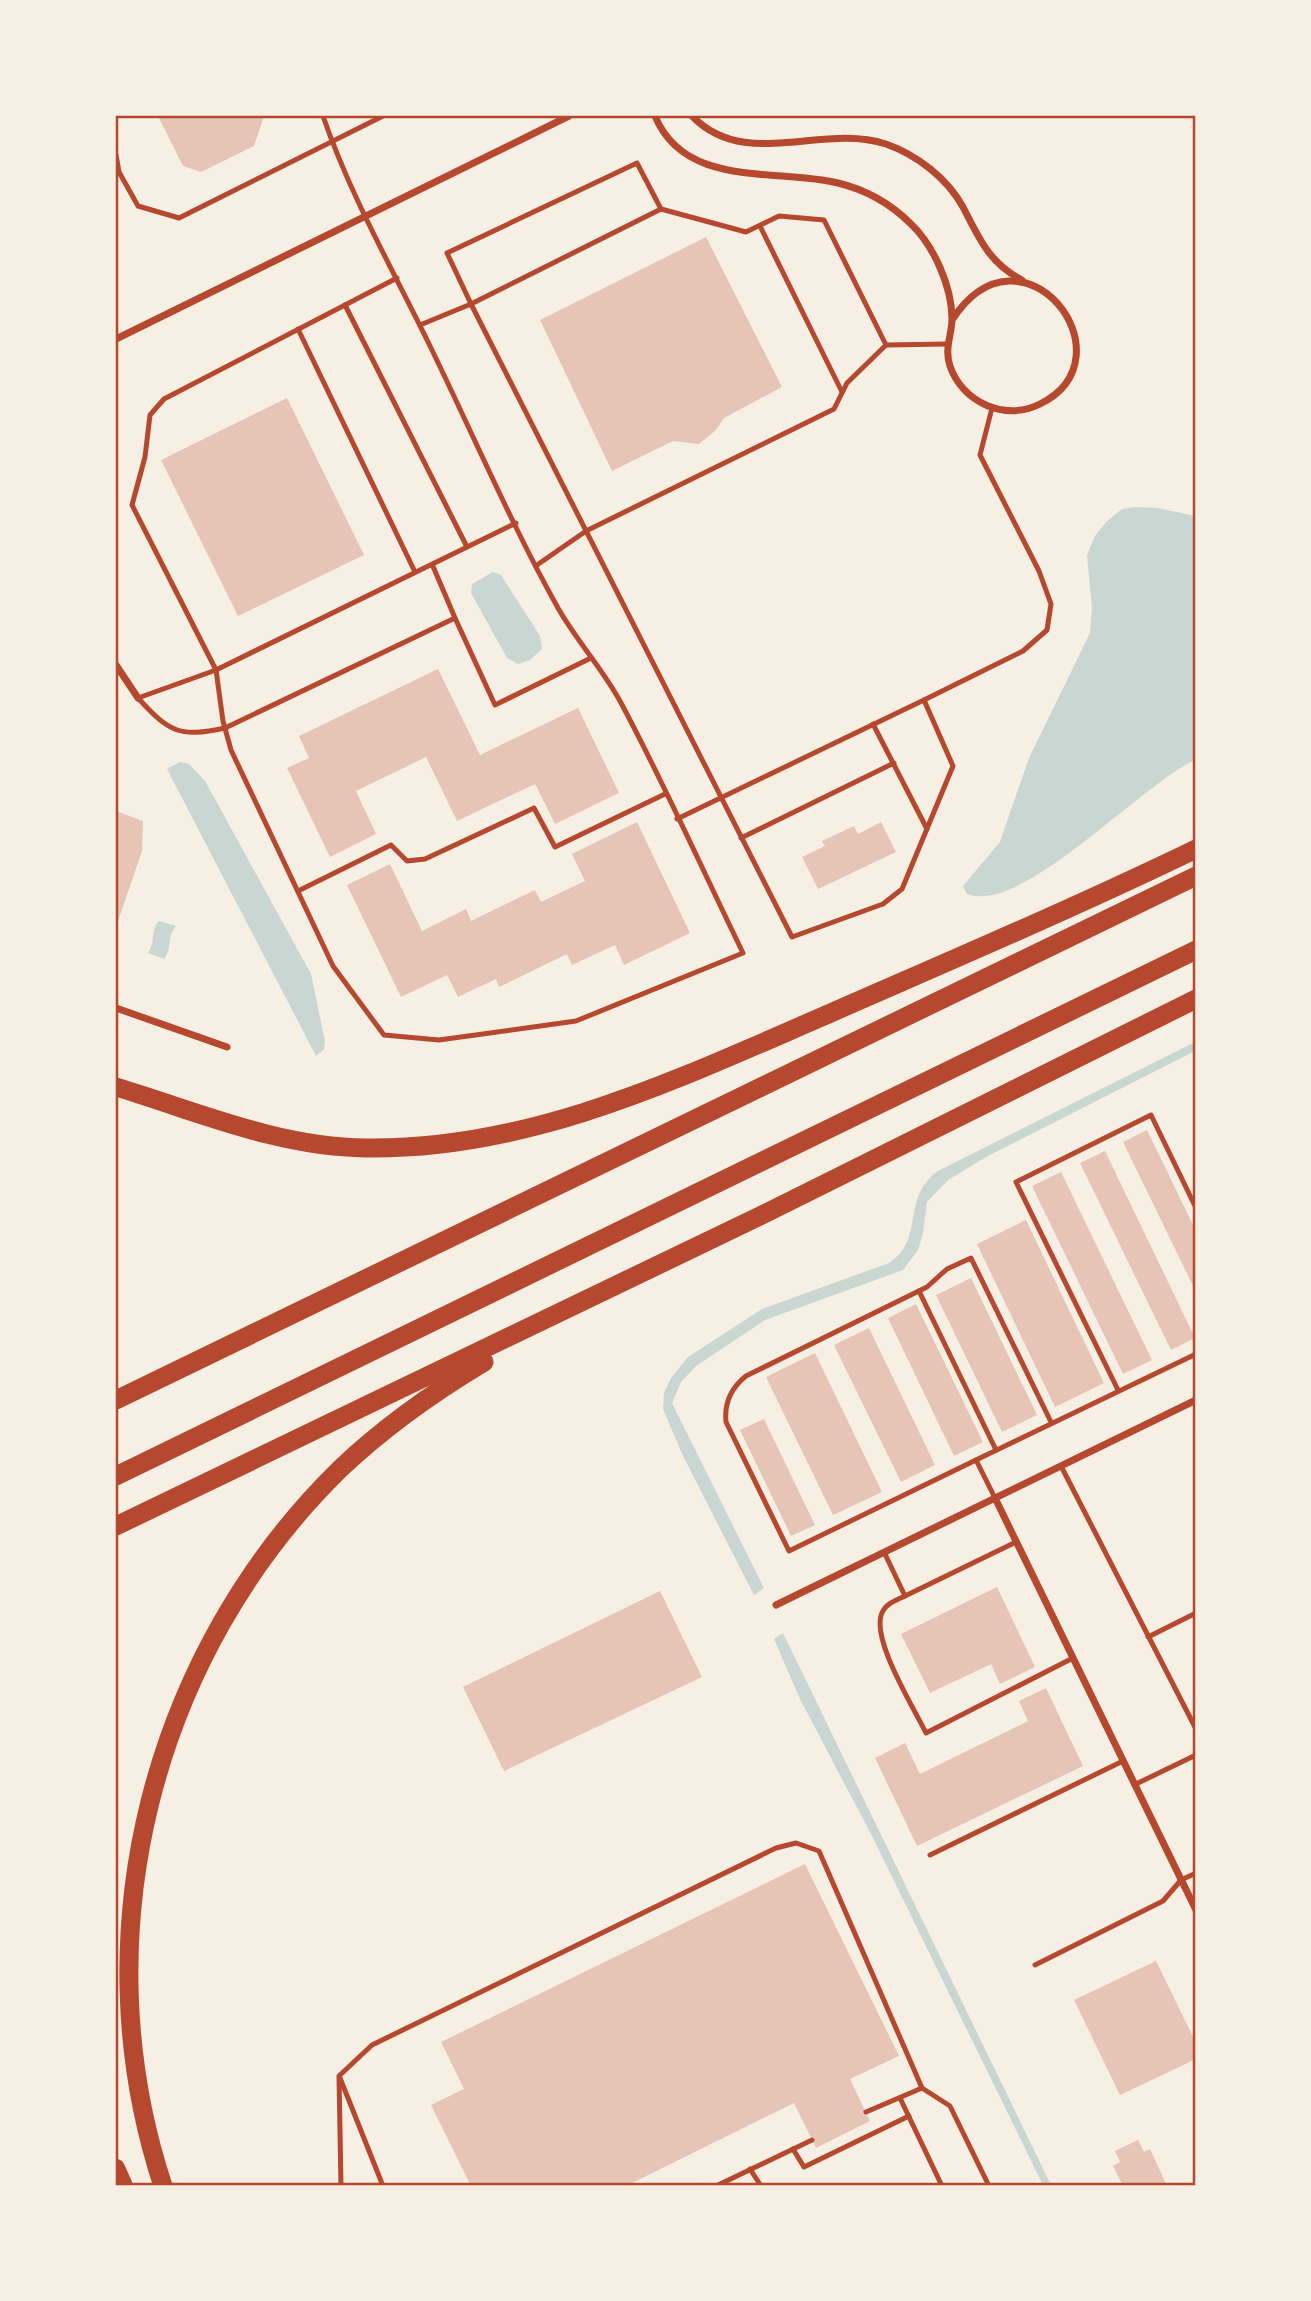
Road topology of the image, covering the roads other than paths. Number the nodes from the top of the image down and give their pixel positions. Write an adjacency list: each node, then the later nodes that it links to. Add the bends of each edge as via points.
1 (323, 116): 6 (lane)
2 (383, 116): 6 (lane)
3 (569, 116): 9 (street)
4 (655, 116): 15 (street, via 683,151 712,167 836,182 893,207 930,249 945,284)
5 (692, 116): 12 (street, via 720,137 742,144 855,139 879,142 907,154 929,167 952,191 983,249 1005,271)
6 (332, 141): 7 (lane, via 179,218 138,206 119,172); 9 (lane)
7 (116, 155)
8 (661, 209): 10 (lane, via 746,232); 13 (lane); 13 (lane, via 637,163 447,253)
9 (366, 215): 11 (lane); 18 (street)
10 (760, 226): 20 (lane, via 779,216 824,220); 21 (lane)
11 (397, 278): 14 (lane); 16 (lane)
12 (1028, 284): 15 (street, via 1011,281 983,288); 22 (street, via 1052,296 1070,320 1076,343 1073,365 1061,388 1045,402 1020,410)
13 (471, 304): 16 (lane); 24 (lane)
14 (345, 305): 17 (lane); 25 (lane)
15 (952, 320): 19 (street)
16 (420, 325): 23 (lane)
17 (298, 329): 28 (lane); 32 (lane, via 164,398 150,415 132,505)
18 (116, 339)
19 (947, 344): 20 (lane); 22 (street, via 958,382 973,398)
20 (886, 345): 21 (lane)
21 (842, 392): 24 (lane, via 834,410)
22 (992, 408): 34 (lane, via 980,455 1039,571 1051,604 1047,630 1023,651)
23 (516, 523): 25 (lane); 27 (lane)
24 (586, 531): 27 (lane); 39 (lane)
25 (467, 547): 26 (lane)
26 (432, 564): 28 (lane); 29 (lane)
27 (537, 565): 30 (lane, via 558,609)
28 (415, 572): 32 (lane)
29 (455, 618): 30 (lane, via 495,705); 36 (lane)
30 (591, 658): 38 (lane, via 619,698)
31 (116, 665): 33 (street)
32 (216, 670): 33 (lane); 36 (lane)
33 (138, 698): 36 (lane, via 161,723 178,732 197,734)
34 (924, 700): 35 (lane); 41 (lane, via 953,766)
35 (873, 724): 37 (lane); 39 (lane)
36 (225, 728): 45 (lane, via 231,750)
37 (894, 763): 41 (lane); 42 (lane)
38 (665, 794): 40 (lane); 45 (lane, via 555,847 534,808 425,859 407,861 391,845)
39 (721, 799): 40 (lane); 42 (lane)
40 (677, 819): 45 (lane, via 743,953 576,1021 439,1040 384,1035 333,966)
41 (927, 830): 42 (lane, via 902,889 883,904 792,937)
42 (741, 838)
43 (1195, 849): 50 (highway, via 1066,911 702,1069 579,1116 519,1132 428,1146 323,1146 234,1127)
44 (1195, 876): 56 (highway)
45 (298, 891)
46 (1195, 950): 62 (highway)
47 (1195, 999): 53 (highway)
48 (116, 1008): 49 (street)
49 (227, 1047)
50 (116, 1087)
51 (1195, 1208): 55 (lane, via 1151,1115 1016,1182)
52 (919, 1290): 58 (lane, via 971,1258); 59 (lane); 60 (lane, via 746,1376 733,1390 726,1422 789,1551)
53 (577, 1305): 64 (highway); 91 (highway, via 446,1385 341,1468 256,1569 191,1681 152,1786 132,1893 128,1976 133,2057 142,2112)
54 (1195, 1354): 55 (lane)
55 (1118, 1390): 58 (lane)
56 (116, 1400)
57 (1195, 1400): 61 (street)
58 (1051, 1422): 59 (lane)
59 (996, 1450): 60 (lane)
60 (976, 1460): 63 (lane)
61 (1061, 1466): 63 (street); 70 (lane)
62 (116, 1476)
63 (995, 1498): 65 (street); 66 (street)
64 (116, 1527)
65 (1016, 1542): 67 (lane); 71 (street)
66 (884, 1552): 67 (lane); 68 (street)
67 (905, 1596): 71 (lane, via 881,1613 881,1637 926,1733)
68 (776, 1605)
69 (1195, 1613): 70 (lane)
70 (1149, 1637): 72 (lane)
71 (1073, 1658): 74 (street)
72 (1195, 1729)
73 (1195, 1755): 75 (lane)
74 (1123, 1761): 75 (street); 76 (lane)
75 (1134, 1785): 78 (street)
76 (930, 1855)
77 (1195, 1873): 78 (lane)
78 (1181, 1880): 79 (street); 80 (lane, via 1163,1900)
79 (1195, 1910)
80 (1035, 1965)
81 (338, 2076): 82 (lane, via 372,2045 775,1848 796,1843 819,1852); 92 (lane); 93 (lane)
82 (922, 2088): 83 (lane); 97 (lane, via 950,2106)
83 (900, 2098): 84 (lane); 85 (lane)
84 (866, 2112)
85 (909, 2116): 87 (lane, via 804,2167); 96 (lane)
86 (812, 2140): 87 (lane)
87 (793, 2148): 89 (lane)
88 (116, 2168): 90 (main road)
89 (750, 2169): 94 (lane); 95 (lane)
90 (124, 2186)
91 (163, 2186)
92 (341, 2186)
93 (383, 2186)
94 (716, 2186)
95 (761, 2186)
96 (942, 2186)
97 (989, 2186)

